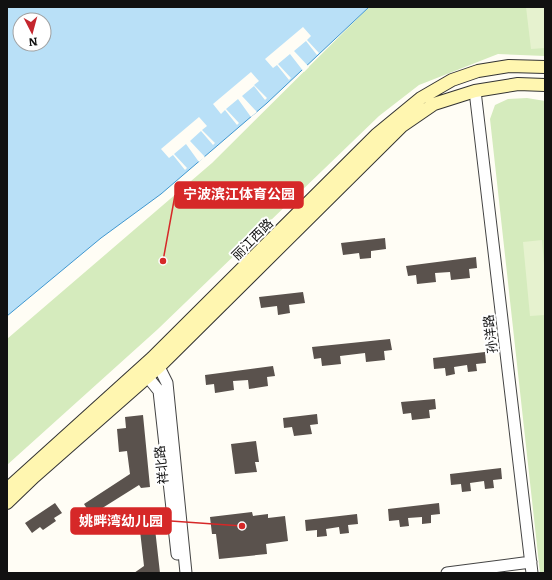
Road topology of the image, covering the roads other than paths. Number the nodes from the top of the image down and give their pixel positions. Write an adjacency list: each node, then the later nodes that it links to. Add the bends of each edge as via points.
1 (545, 67): 4 (main road, 丽江西路, via 509,66 478,71 452,80 420,98 376,135)
2 (545, 85): 3 (main road, 丽江西路, via 518,84)
3 (476, 91): 4 (main road, 丽江西路, via 434,104 402,126); 8 (street, 孙洋路)
4 (155, 363): 5 (main road, 丽江西路); 10 (street, 祥北路, via 168,383)
5 (144, 372): 6 (main road, 丽江西路); 7 (main road, 丽江西路); 9 (street, 祥北路, via 159,391)
6 (7, 489)
7 (7, 503)
8 (531, 568): 11 (street)
9 (179, 573)
10 (186, 573)
11 (447, 573)

